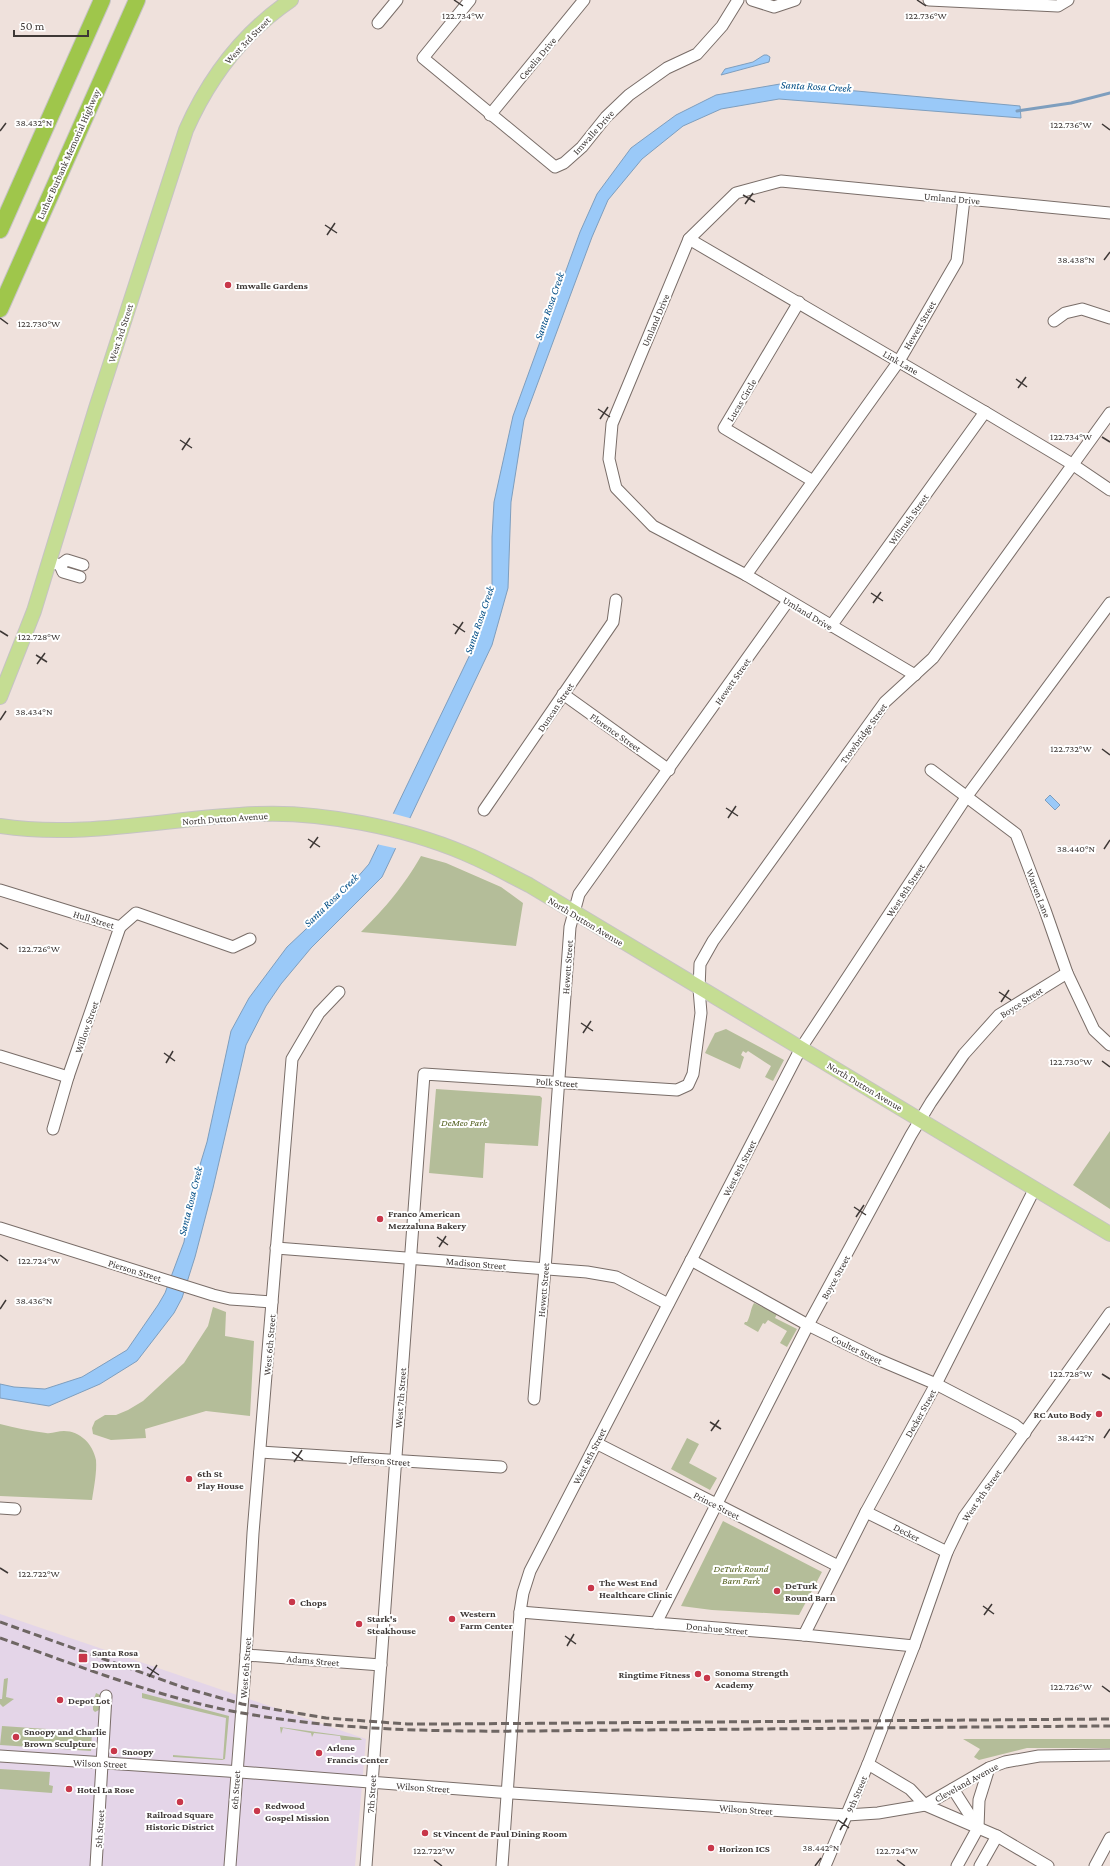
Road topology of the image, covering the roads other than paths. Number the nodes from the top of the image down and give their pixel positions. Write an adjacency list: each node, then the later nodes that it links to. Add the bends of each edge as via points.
1 (102, 0): 17 (highway)
2 (137, 0): 19 (highway, Luther Burbank Memorial Highway)
3 (291, 0): 31 (main road, West 3rd Street, via 264,21 232,54 206,90 189,123 96,408)
4 (397, 0): 13 (street)
5 (584, 0): 14 (street, Cecelia Drive)
6 (738, 0): 14 (street, Imwalle Drive, via 722,26 697,54 667,68 629,95 606,116 582,147 564,163 555,167)
7 (752, 0): 8 (street, via 774,7)
8 (795, 0)
9 (929, 0): 12 (street)
10 (1068, 0): 12 (street, via 1058,6)
11 (467, 1): 14 (street, Imwalle Drive, via 423,58)
12 (959, 1)
13 (378, 23)
14 (490, 115)
15 (964, 199): 16 (street, Umland Drive); 18 (street, Umland Drive, via 781,181 736,193); 25 (street, Hewett Street, via 957,261)
16 (1110, 213)
17 (0, 230)
18 (689, 239): 20 (street, Link Lane); 33 (street, Umland Drive, via 612,424 609,459 616,488 653,526)
19 (17, 270): 21 (highway, Luther Burbank Memorial Highway); 24 (highway)
20 (799, 302): 25 (street, Link Lane); 29 (street, Lucas Circle, via 724,428)
21 (0, 309)
22 (1110, 318): 23 (street, via 1082,309 1065,313)
23 (1054, 321)
24 (0, 324)
25 (899, 361): 26 (street, Link Lane); 29 (street, Hewett Street)
26 (985, 412): 28 (street, Link Lane); 38 (street, Willrush Street)
27 (1110, 413): 28 (street, Trowbridge Street)
28 (1072, 464): 30 (street, Link Lane); 39 (street, Trowbridge Street, via 933,658)
29 (813, 481): 33 (street, Hewett Street)
30 (1110, 490)
31 (55, 564): 32 (street, via 66,560); 34 (street, via 63,572); 41 (main road, West 3rd Street)
32 (83, 565)
33 (746, 575): 36 (street, Umland Drive)
34 (80, 577)
35 (616, 600): 40 (street, Duncan Street, via 613,622)
36 (788, 601): 38 (street, Umland Drive); 42 (street, Hewett Street)
37 (1110, 603): 44 (street, West 8th Street)
38 (831, 626): 39 (street, Umland Drive)
39 (914, 675): 52 (street, Trowbridge Street, via 885,702 713,941 700,964)
40 (563, 694): 42 (street, Florence Street); 45 (street, Duncan Street)
41 (0, 697)
42 (669, 770): 48 (street, Hewett Street, via 579,894)
43 (931, 770): 44 (street, Warren Lane)
44 (967, 796): 51 (street, Warren Lane, via 1016,834); 55 (street, West 8th Street)
45 (484, 810)
46 (0, 826): 48 (main road, North Dutton Avenue, via 63,830 257,814 355,821 463,852 528,885)
47 (0, 890): 49 (street, Hull Street)
48 (573, 913): 52 (main road, North Dutton Avenue); 59 (street, Hewett Street)
49 (120, 927): 50 (street, Hull Street, via 136,914 233,947); 58 (street, Willow Street)
50 (250, 939)
51 (1067, 973): 54 (street, Warren Lane, via 1094,1030); 61 (street, Boyce Street, via 999,1015 964,1054)
52 (699, 989): 55 (main road, North Dutton Avenue); 60 (street, Trowbridge Street, via 701,1014 693,1074)
53 (339, 992): 66 (street, West 6th Street, via 319,1013 292,1059)
54 (1110, 1045)
55 (802, 1048): 61 (main road, North Dutton Avenue); 68 (street, West 8th Street)
56 (0, 1056): 58 (street)
57 (424, 1074): 59 (street, Polk Street); 67 (street, West 7th Street)
58 (68, 1077): 62 (street, Willow Street)
59 (559, 1082): 60 (street, Polk Street, via 677,1090); 69 (street, Hewett Street)
60 (688, 1085)
61 (921, 1120): 63 (main road, North Dutton Avenue); 73 (street, Boyce Street)
62 (53, 1129)
63 (1034, 1190): 65 (main road, North Dutton Avenue); 74 (street, Decker Street)
64 (0, 1228): 70 (street, Pierson Street, via 202,1292 230,1299)
65 (1110, 1234)
66 (276, 1248): 67 (street, Madison Street); 70 (street, West 6th Street)
67 (411, 1257): 69 (street, Madison Street); 79 (street, West 7th Street)
68 (691, 1260): 71 (street, West 8th Street); 73 (street, Coulter Street)
69 (545, 1268): 71 (street, Madison Street, via 616,1277); 75 (street, Hewett Street)
70 (272, 1302): 78 (street, West 6th Street)
71 (668, 1304): 77 (street, West 8th Street)
72 (1110, 1313): 76 (street, West 9th Street)
73 (808, 1326): 74 (street, Coulter Street); 81 (street, Boyce Street)
74 (936, 1384): 76 (street, Coulter Street); 84 (street, Decker Street)
75 (534, 1399)
76 (1025, 1432): 85 (street, West 9th Street, via 964,1517)
77 (596, 1443): 81 (street, Prince Street); 87 (street, West 8th Street, via 530,1571)
78 (260, 1452): 79 (street, Jefferson Street); 91 (street, West 6th Street)
79 (396, 1461): 80 (street, Jefferson Street); 92 (street, West 7th Street)
80 (501, 1467)
81 (716, 1505): 86 (street, Prince Street); 88 (street, Boyce Street)
82 (0, 1508): 83 (street)
83 (15, 1509)
84 (866, 1512): 85 (street, Decker); 86 (street, Decker Street)
85 (947, 1552): 90 (street, West 9th Street)
86 (838, 1566): 89 (street, Decker Street)
87 (520, 1612): 88 (street, Donahue Street); 105 (street, West 8th Street)
88 (656, 1623): 89 (street, Donahue Street)
89 (804, 1635): 90 (street, Donahue Street)
90 (914, 1646): 95 (street, West 9th Street)
91 (246, 1655): 92 (street, Adams Street); 94 (street, West 6th Street)
92 (381, 1665): 96 (street, West 7th Street)
93 (106, 1696): 99 (street, 5th Street)
94 (241, 1713): 102 (street, 6th Street)
95 (885, 1721): 100 (street, 9th Street)
96 (377, 1722): 103 (street, 7th Street)
97 (1110, 1755): 101 (street, Cleveland Avenue, via 1039,1756 1005,1762)
98 (0, 1756): 99 (street, Wilson Street)
99 (103, 1763): 102 (street, Wilson Street); 111 (street, 5th Street)
100 (868, 1764): 106 (street, via 910,1790); 107 (street, 9th Street)
101 (989, 1768): 104 (street, Cleveland Avenue); 108 (street, via 980,1800)
102 (237, 1772): 103 (street, Wilson Street); 112 (street, 6th Street)
103 (372, 1783): 105 (street, Wilson Street); 113 (street, 7th Street)
104 (952, 1789): 106 (street, Cleveland Avenue); 108 (street)
105 (507, 1793): 107 (street, Wilson Street); 114 (street, West 8th Street)
106 (925, 1805): 107 (street, Cleveland Avenue); 108 (street)
107 (847, 1815): 115 (street, 9th Street)
108 (978, 1828): 109 (street); 116 (street)
109 (997, 1836): 117 (street); 118 (street)
110 (1110, 1838): 119 (street)
111 (96, 1866)
112 (230, 1866)
113 (366, 1866)
114 (502, 1866)
115 (825, 1866)
116 (957, 1866)
117 (980, 1866)
118 (1048, 1866)
119 (1095, 1866)

